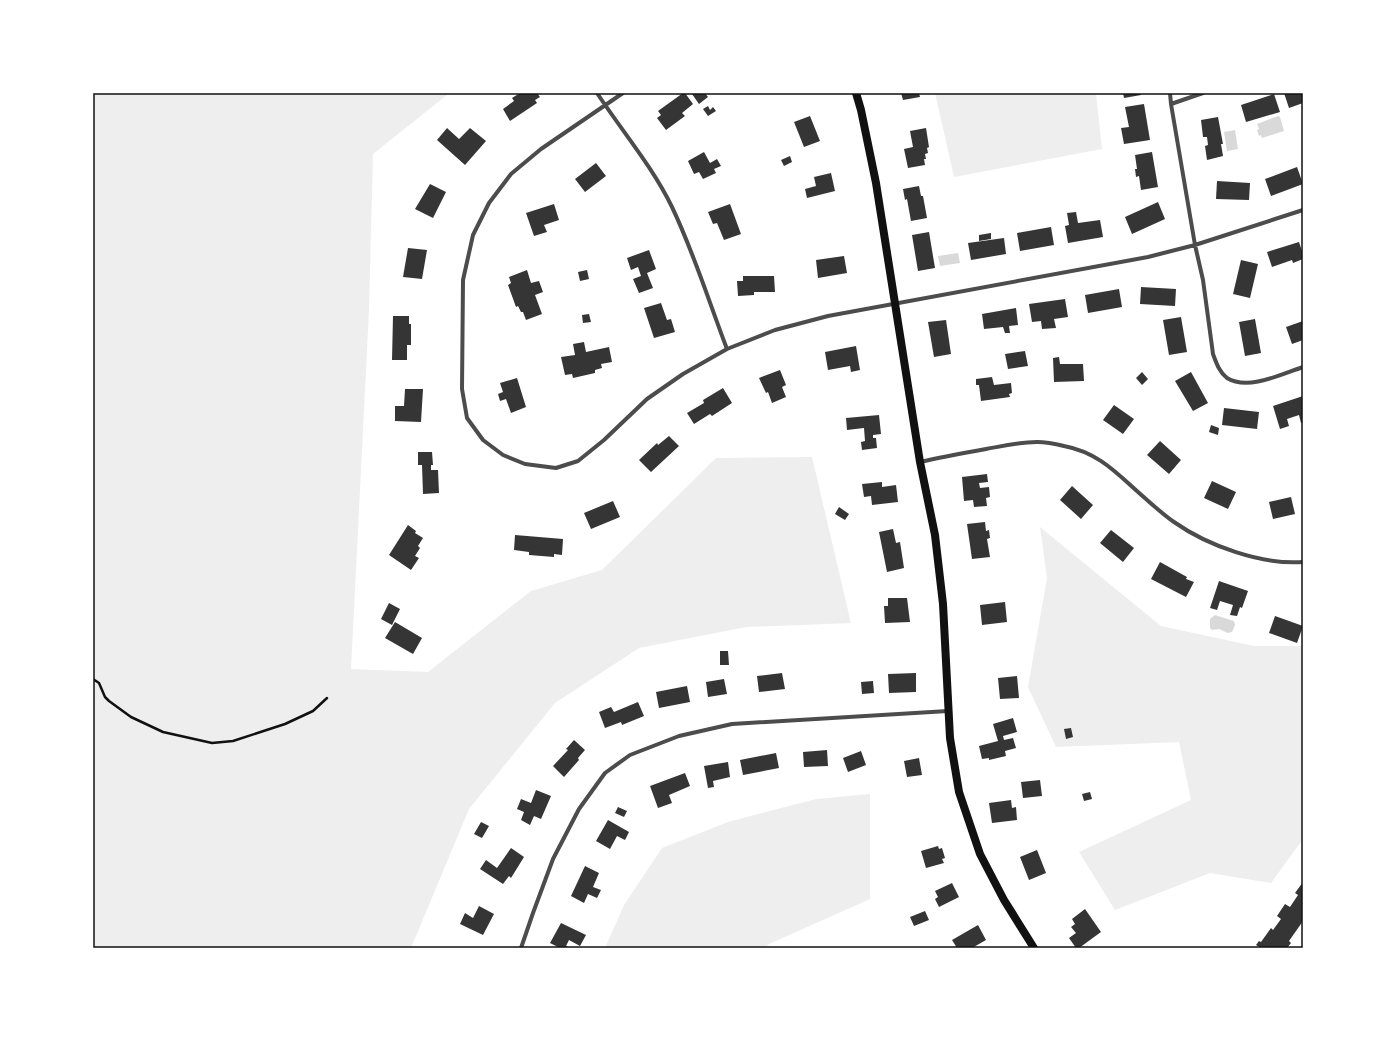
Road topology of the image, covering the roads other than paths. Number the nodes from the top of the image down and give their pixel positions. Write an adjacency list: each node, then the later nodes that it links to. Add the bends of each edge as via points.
1 (597, 93): 7 (street)
2 (623, 93): 7 (street)
3 (856, 93): 10 (main road, via 876,183)
4 (1170, 93): 6 (street)
5 (1203, 93): 6 (street)
6 (1172, 104): 9 (street)
7 (605, 105): 11 (street, via 637,149 672,206); 11 (street, via 541,149 511,174 489,203 472,235 463,280 462,389 467,418 483,440 503,456 525,464 556,468 578,461 647,399 683,374)
8 (1303, 210): 9 (street)
9 (1195, 246): 10 (street); 12 (street, via 1203,280 1213,354 1226,377 1238,383 1258,382)
10 (894, 304): 11 (street, via 828,316 775,330); 13 (main road)
11 (727, 349)
12 (1303, 367)
13 (920, 462): 14 (street, via 1012,444 1038,442 1065,446 1092,454 1174,522 1192,533 1237,552 1260,558); 15 (main road, via 935,535 941,589)
14 (1303, 562)
15 (948, 711): 16 (street, via 732,724 679,736 630,755 605,773 579,809 553,859); 17 (main road, via 959,792 980,854 1004,900)
16 (521, 948)
17 (1034, 948)

